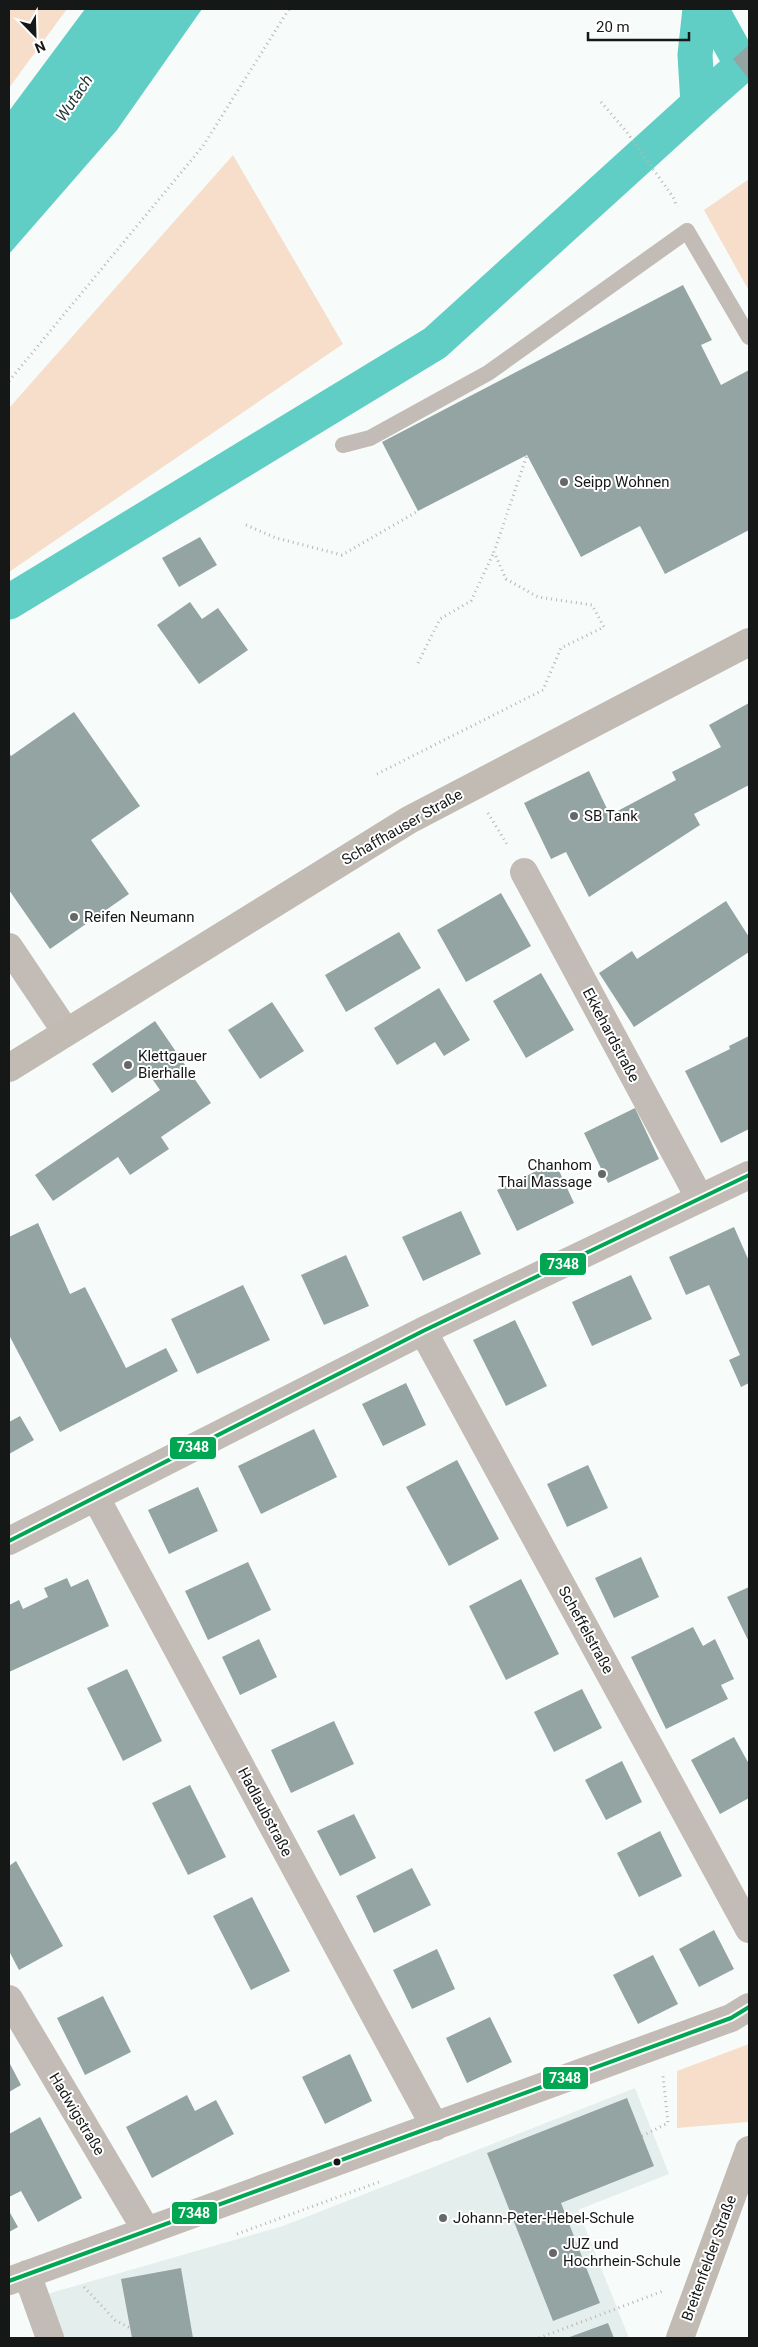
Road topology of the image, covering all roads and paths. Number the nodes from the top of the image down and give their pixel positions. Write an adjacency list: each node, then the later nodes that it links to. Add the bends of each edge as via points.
1 (289, 9): 5 (path, via 203,146)
2 (601, 102): 3 (path)
3 (673, 197)
4 (749, 337): 6 (lane, via 687,231 488,373 370,438)
5 (9, 381)
6 (343, 445)
7 (527, 455): 10 (path)
8 (418, 511): 9 (path, via 342,555 276,538)
9 (246, 525)
10 (494, 552): 12 (path, via 470,601 440,619); 13 (path, via 506,579 538,597 592,605 604,628 561,648 543,690)
11 (749, 642): 14 (main road, Schaffhauser Straße)
12 (418, 663)
13 (377, 774)
14 (471, 786): 15 (path); 17 (main road, Schaffhauser Straße, via 410,820)
15 (524, 872): 20 (street, Ekkehardstraße)
16 (9, 947): 17 (street)
17 (66, 1032): 18 (main road, Schaffhauser Straße)
18 (9, 1068)
19 (749, 1175): 20 (street)
20 (699, 1197): 21 (street)
21 (423, 1331): 22 (street); 24 (street, Scheffelstraße)
22 (96, 1498): 23 (street); 28 (street, Hadlaubstraße)
23 (9, 1541)
24 (749, 1929)
25 (9, 1999): 31 (street, Hadwigstraße)
26 (749, 2007): 28 (street, via 731,2018)
27 (662, 2072): 29 (path, via 668,2123)
28 (435, 2127): 31 (street)
29 (642, 2136)
30 (749, 2150): 32 (main road, Breitenfelder Straße)
31 (146, 2230): 33 (street)
32 (703, 2276): 37 (path); 38 (main road, Breitenfelder Straße)
33 (18, 2277): 36 (street)
34 (78, 2281): 35 (path, via 115,2320)
35 (130, 2328)
36 (50, 2338)
37 (539, 2338)
38 (680, 2338)

